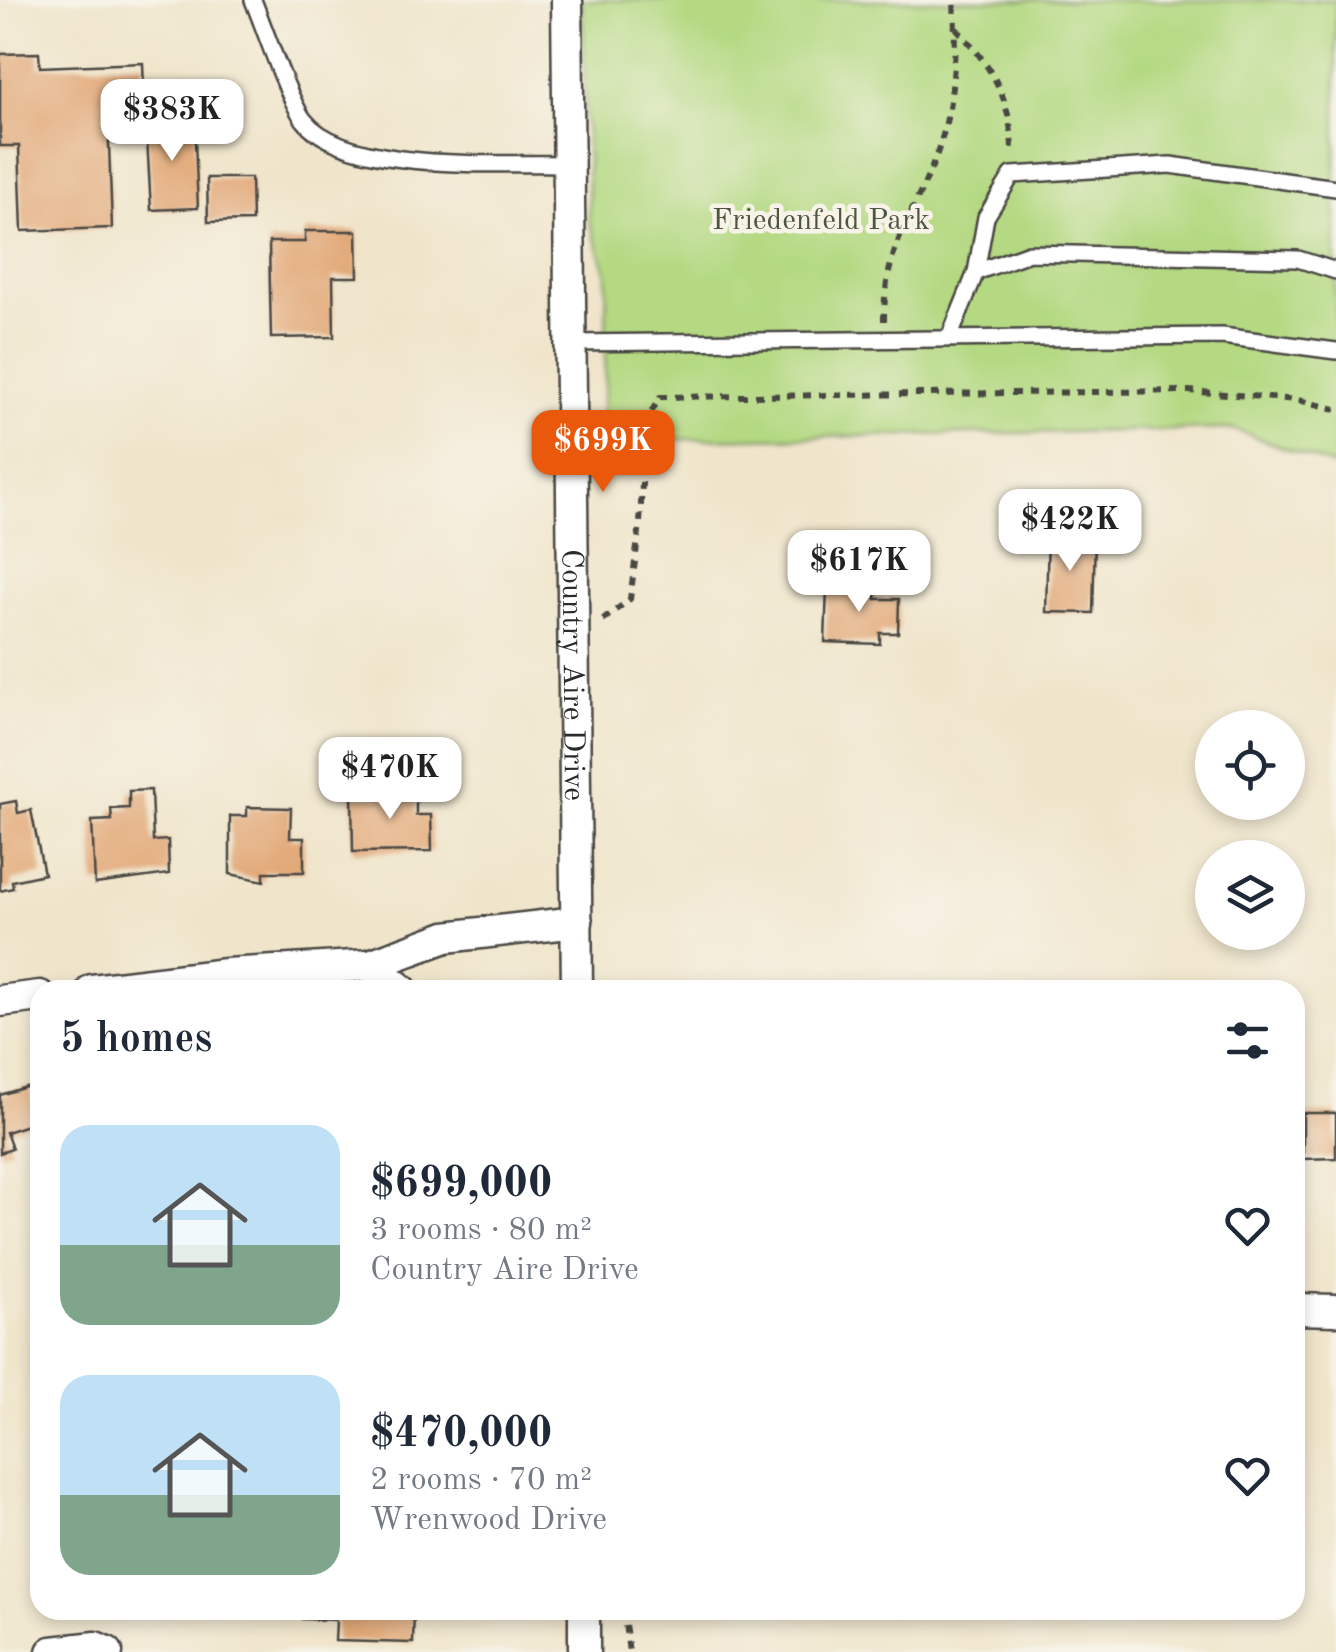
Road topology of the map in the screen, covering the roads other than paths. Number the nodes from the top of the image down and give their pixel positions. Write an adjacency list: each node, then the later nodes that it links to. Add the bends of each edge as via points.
1 (253, 0): 3 (lane, via 304,120 340,145 385,159)
2 (567, 0): 3 (street, Country Aire Drive)
3 (569, 164): 8 (street, Country Aire Drive)
4 (1336, 188): 6 (lane, via 1170,165 1012,175 986,217)
5 (1336, 271): 6 (lane, via 1298,260 1029,253)
6 (976, 272): 7 (lane)
7 (950, 336): 8 (lane); 9 (lane, via 1222,336)
8 (571, 342): 10 (street, Country Aire Drive)
9 (1336, 350)
10 (577, 922): 11 (street, via 446,937); 14 (street, Country Aire Drive)
11 (370, 965): 12 (street); 13 (street)
12 (176, 980)
13 (389, 980)
14 (577, 980)
15 (30, 997): 16 (street)
16 (0, 1001)
17 (1305, 1309): 18 (street)
18 (1336, 1310)
19 (584, 1620): 22 (street)
20 (52, 1652): 21 (street)
21 (107, 1652)
22 (584, 1652)

